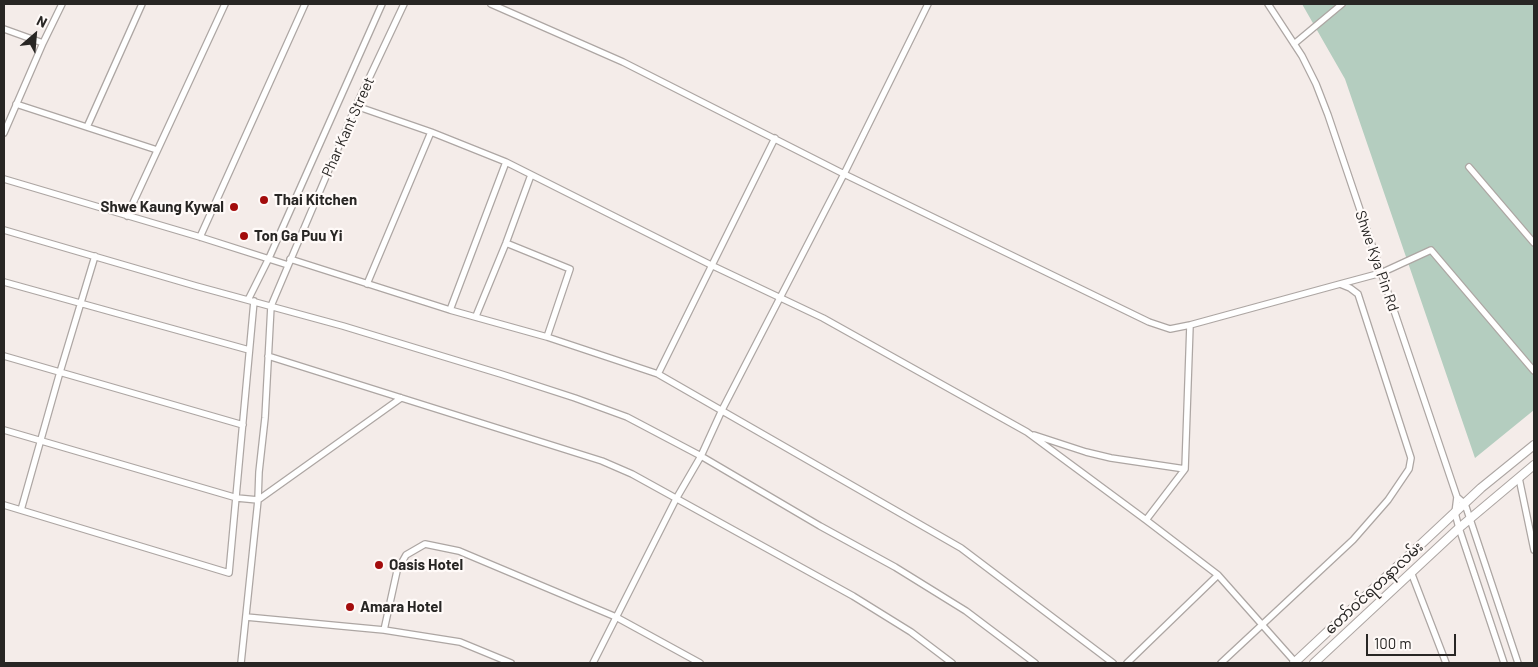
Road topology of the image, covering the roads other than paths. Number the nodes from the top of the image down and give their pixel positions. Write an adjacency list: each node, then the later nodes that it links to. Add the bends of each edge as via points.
1 (62, 4): 12 (street)
2 (142, 4): 16 (street)
3 (225, 4): 20 (street)
4 (305, 4): 28 (street)
5 (382, 4): 32 (street)
6 (404, 4): 15 (street, Phar Kant Street)
7 (491, 4): 19 (street, via 623,62)
8 (928, 4): 23 (street)
9 (1268, 4): 13 (street, Shwe Kya Pin Rd)
10 (1342, 4): 13 (street)
11 (4, 29): 12 (street)
12 (43, 43): 14 (street)
13 (1294, 44): 36 (street, Shwe Kya Pin Rd, via 1325,107)
14 (16, 104): 16 (street); 18 (street)
15 (356, 106): 17 (street); 33 (street, Phar Kant Street)
16 (87, 127): 20 (street)
17 (431, 132): 21 (street); 38 (street)
18 (4, 134)
19 (775, 138): 23 (street); 35 (street)
20 (157, 150): 26 (street)
21 (506, 162): 24 (street); 44 (street)
22 (1470, 167): 30 (street)
23 (844, 174): 40 (street); 46 (street, via 1149,322 1170,328)
24 (531, 175): 29 (street); 35 (street)
25 (4, 178): 26 (street)
26 (127, 216): 28 (street)
27 (4, 230): 31 (street)
28 (200, 237): 32 (street)
29 (506, 243): 45 (street); 47 (street, via 570,269)
30 (1534, 243)
31 (96, 256): 41 (street); 42 (street)
32 (269, 258): 34 (street); 41 (street)
33 (290, 258): 34 (street, Phar Kant Street); 38 (street)
34 (288, 265): 43 (street, Phar Kant Street)
35 (711, 265): 40 (street); 53 (street)
36 (1381, 273): 39 (street); 51 (street, via 1431,250); 65 (street, Shwe Kya Pin Rd)
37 (4, 282): 42 (street)
38 (367, 284): 44 (street)
39 (1340, 284): 46 (street); 81 (street, via 1358,294 1412,458 1409,469 1388,500 1353,540)
40 (779, 297): 55 (street); 58 (street, via 823,318)
41 (251, 300): 43 (street); 48 (street)
42 (80, 304): 48 (street); 52 (street)
43 (271, 306): 50 (street, Phar Kant Street); 61 (street, via 575,398 626,417)
44 (450, 310): 45 (street)
45 (476, 316): 47 (street)
46 (1190, 325): 63 (street)
47 (547, 337): 53 (street)
48 (249, 350): 56 (street)
49 (4, 356): 52 (street)
50 (268, 356): 54 (street); 68 (street, Phar Kant Street)
51 (1534, 371)
52 (60, 372): 56 (street); 59 (street)
53 (658, 374): 55 (street)
54 (401, 398): 67 (street, via 602,461); 68 (street)
55 (722, 410): 61 (street); 89 (street, via 961,548)
56 (243, 425): 66 (street)
57 (4, 430): 59 (street)
58 (1027, 432): 63 (street, via 1103,456); 74 (street)
59 (41, 441): 66 (street); 71 (street)
60 (1534, 445): 69 (main road, တော်ဝင်ရတနာလမ်း)
61 (701, 456): 67 (street); 88 (street, via 896,567 966,611)
62 (1534, 465): 64 (main road, တော်ဝင်ရတနာလမ်း)
63 (1185, 469): 74 (street)
64 (1519, 478): 73 (main road, တော်ဝင်ရတနာလမ်း); 76 (street)
65 (1457, 497): 69 (street); 72 (street, Shwe Kya Pin Rd)
66 (237, 498): 68 (street); 71 (street, via 229,572)
67 (676, 499): 79 (street); 87 (street, via 853,596 911,632)
68 (258, 500): 80 (street, Phar Kant Street)
69 (1465, 504): 72 (main road, တော်ဝင်ရတနာလမ်း); 73 (street)
70 (4, 505): 71 (street)
71 (21, 510)
72 (1455, 513): 75 (street, Shwe Kya Pin Rd); 92 (main road, တော်ဝင်ရတနာလမ်း)
73 (1470, 519): 75 (main road, တော်ဝင်ရတနာလမ်း); 96 (street)
74 (1146, 520): 78 (street)
75 (1459, 528): 77 (main road, တော်ဝင်ရတနာလမ်း); 95 (street, Shwe Kya Pin Rd)
76 (1534, 550)
77 (1411, 572): 93 (main road, တော်ဝင်ရတနာလမ်း); 94 (street)
78 (1218, 575): 81 (street); 90 (street)
79 (616, 616): 82 (street, via 458,551 425,544 406,555 397,571); 85 (street); 86 (street)
80 (246, 618): 82 (street); 83 (street, Phar Kant Street)
81 (1261, 624): 91 (street); 92 (street)
82 (384, 630): 84 (street, via 460,642)
83 (241, 663)
84 (512, 663)
85 (593, 663)
86 (700, 663)
87 (952, 663)
88 (1035, 663)
89 (1113, 663)
90 (1127, 663)
91 (1221, 663)
92 (1295, 663)
93 (1314, 663)
94 (1446, 663)
95 (1504, 663)
96 (1518, 663)

